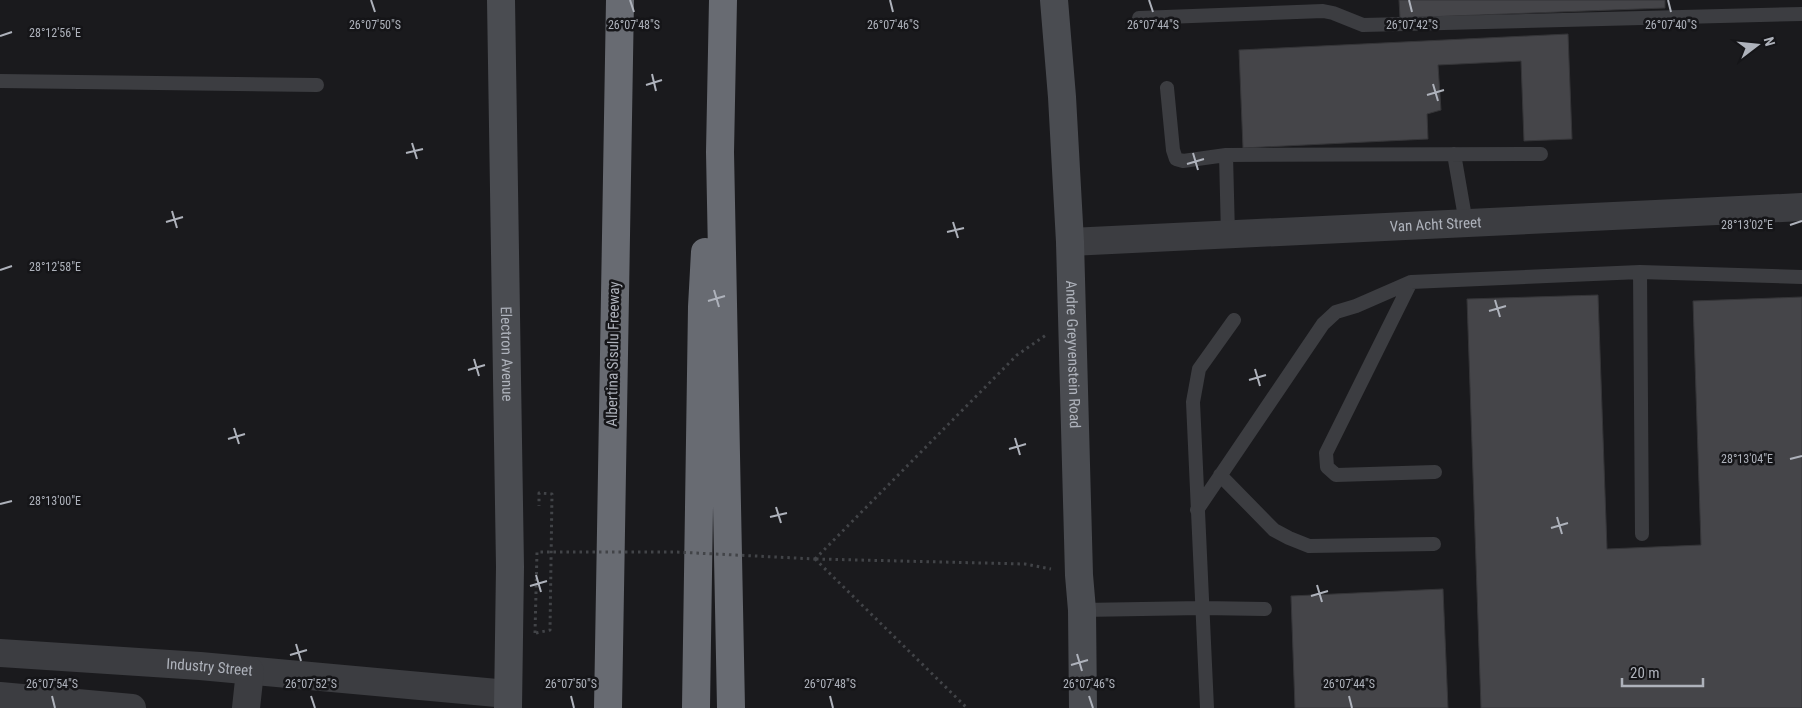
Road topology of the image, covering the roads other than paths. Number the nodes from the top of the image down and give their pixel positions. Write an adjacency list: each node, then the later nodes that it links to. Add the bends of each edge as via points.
1 (501, 0): 35 (main road, Electron Avenue, via 510,567)
2 (620, 0): 38 (highway, Albertina Sisulu Freeway)
3 (722, 0): 12 (highway)
4 (1054, 0): 19 (main road, Andre Greyvenstein Road)
5 (1219, 0): 7 (lane)
6 (1802, 14): 7 (lane, via 1363,25 1323,11)
7 (1219, 15): 8 (lane)
8 (1139, 18)
9 (0, 81): 10 (lane)
10 (317, 85)
11 (1166, 88): 15 (lane, via 1176,159 1183,161)
12 (720, 152): 39 (highway, via 708,202 702,307); 40 (highway)
13 (1454, 154): 14 (lane); 15 (lane); 17 (lane)
14 (1542, 154)
15 (1226, 155): 18 (lane)
16 (1802, 207): 17 (street, Van Acht Street)
17 (1466, 223): 18 (street, Van Acht Street)
18 (1228, 235): 19 (street, Van Acht Street)
19 (1070, 242): 31 (main road, Andre Greyvenstein Road)
20 (1640, 272): 21 (lane); 22 (lane); 27 (lane)
21 (1802, 278)
22 (1411, 282): 24 (lane, via 1326,453 1327,468 1336,475); 25 (lane, via 1336,312 1323,324)
23 (1234, 320): 26 (lane, via 1199,370 1195,383 1192,402)
24 (1435, 472)
25 (1220, 475): 26 (lane); 28 (lane, via 1274,530 1309,546)
26 (1196, 510): 29 (lane)
27 (1642, 534)
28 (1434, 544)
29 (1202, 608): 30 (lane); 31 (lane); 42 (lane)
30 (1265, 609)
31 (1082, 610): 41 (main road, Andre Greyvenstein Road)
32 (0, 653): 33 (street, Industry Street)
33 (250, 671): 35 (street, Industry Street); 37 (street)
34 (0, 696): 36 (street)
35 (508, 701)
36 (132, 708)
37 (246, 708)
38 (608, 708)
39 (696, 708)
40 (731, 708)
41 (1083, 708)
42 (1207, 708)

